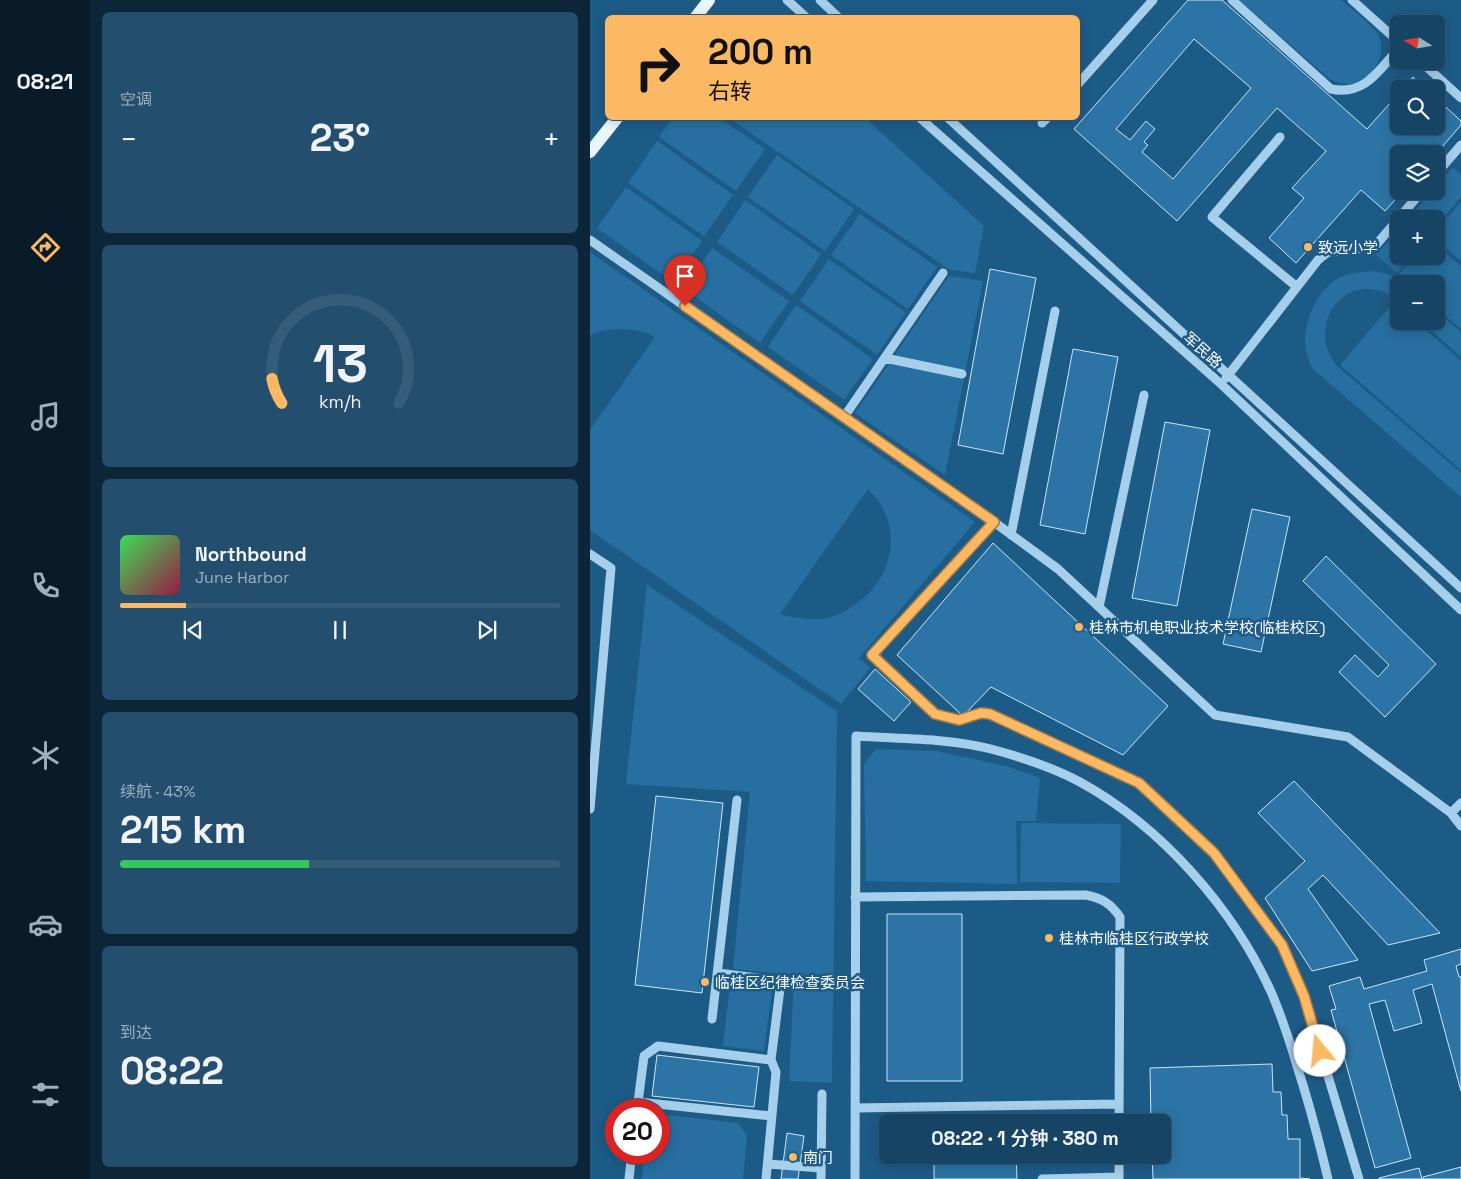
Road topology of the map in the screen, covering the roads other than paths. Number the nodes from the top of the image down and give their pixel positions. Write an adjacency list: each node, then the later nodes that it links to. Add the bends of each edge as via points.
1 (709, 0): 7 (main road)
2 (787, 0): 8 (street)
3 (820, 0): 9 (street)
4 (1153, 0): 13 (street)
5 (1232, 0): 11 (street, via 1331,89 1341,91 1368,83)
6 (1352, 0): 10 (street)
7 (697, 15)
8 (804, 15)
9 (836, 15)
10 (1390, 34)
11 (1390, 58)
12 (1430, 70): 14 (street)
13 (1080, 82)
14 (1461, 98)
15 (615, 120): 20 (main road)
16 (922, 120): 30 (street, 军民路)
17 (950, 120): 29 (street, 军民路)
18 (1280, 137): 25 (street, via 1212,217)
19 (1461, 145): 21 (street)
20 (590, 152)
21 (1445, 164)
22 (1414, 200): 25 (street, via 1376,245 1328,252)
23 (590, 240): 32 (street)
24 (944, 273): 27 (street)
25 (1297, 287): 29 (street)
26 (1055, 311): 34 (street)
27 (885, 358): 28 (street); 32 (street)
28 (962, 374)
29 (1229, 375): 30 (street); 36 (street, 军民路)
30 (1221, 384): 38 (street, 军民路)
31 (1144, 395): 37 (street)
32 (844, 417): 33 (street)
33 (994, 522): 34 (street); 66 (street, via 872,655 935,714 959,720 981,713 990,714 1139,783 1214,853 1282,945 1304,996)
34 (1011, 535): 37 (street, via 1058,569)
35 (590, 554): 41 (street, via 611,568)
36 (1461, 588)
37 (1099, 607): 42 (street, via 1215,715 1348,737)
38 (1461, 610)
39 (737, 800): 45 (street)
40 (1461, 803): 42 (street)
41 (590, 809)
42 (1451, 813): 43 (street)
43 (1461, 826)
44 (856, 897): 50 (street, via 1086,895 1114,908 1120,917); 52 (street); 65 (street, via 856,736 955,743 989,749 1048,767 1080,782 1135,819 1175,854 1211,894 1240,937 1261,971 1286,1029)
45 (718, 973): 46 (street); 47 (street, via 781,981)
46 (712, 1019)
47 (771, 1060): 49 (street, via 658,1046 644,1056); 54 (street, via 776,1072)
48 (822, 1094): 58 (street)
49 (639, 1099)
50 (1119, 1104): 52 (street); 53 (street)
51 (670, 1108): 54 (street)
52 (855, 1108): 63 (street)
53 (1119, 1114)
54 (772, 1116): 56 (street)
55 (631, 1164): 60 (street)
56 (768, 1164): 58 (street); 61 (street)
57 (1119, 1164): 59 (street)
58 (821, 1168): 62 (street)
59 (1119, 1178): 64 (street)
60 (629, 1179)
61 (766, 1179)
62 (821, 1179)
63 (855, 1179)
64 (1042, 1179)
65 (1328, 1179)
66 (1359, 1179)

